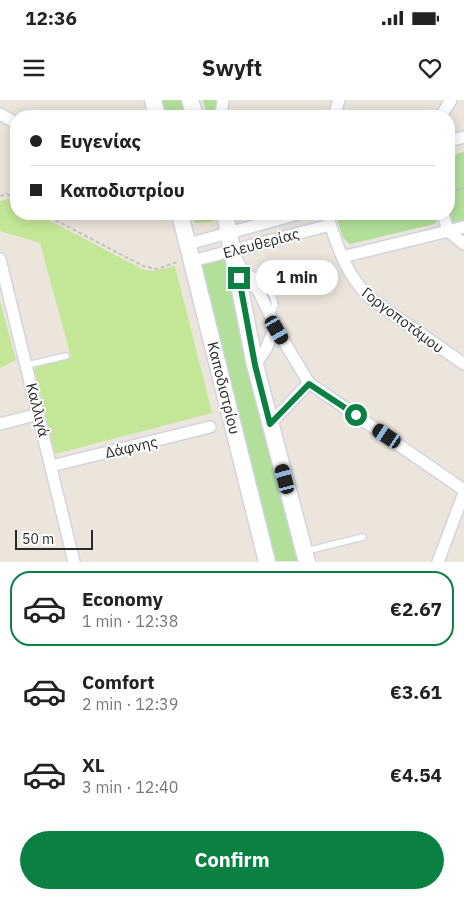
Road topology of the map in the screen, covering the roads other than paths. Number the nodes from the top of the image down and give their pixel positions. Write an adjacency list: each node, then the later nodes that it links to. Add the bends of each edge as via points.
1 (182, 220): 10 (main road, Καποδιστρίου)
2 (226, 220): 9 (main road)
3 (278, 220): 9 (street, Ελευθερίας)
4 (327, 220): 14 (street, Ελευθερίας)
5 (329, 220): 12 (street, Γοργοποτάμου)
6 (445, 220): 8 (street)
7 (464, 227): 8 (street)
8 (448, 231): 11 (street); 12 (street)
9 (230, 234): 10 (street, Ελευθερίας); 14 (main road)
10 (188, 244): 15 (main road, Καποδιστρίου)
11 (464, 244)
12 (342, 257): 18 (street, Γοργοποτάμου, via 348,272 370,298)
13 (0, 259): 19 (street, Καλλιγά)
14 (238, 260): 15 (street, Ελευθερίας); 16 (street, via 259,292); 20 (main road)
15 (192, 261): 31 (main road, Καποδιστρίου)
16 (273, 322): 20 (street, via 266,349); 21 (street)
17 (66, 356): 19 (lane)
18 (464, 364)
19 (27, 365): 22 (street, Καλλιγά)
20 (255, 365): 24 (main road)
21 (309, 384): 24 (street); 27 (street)
22 (39, 414): 23 (street); 26 (street, Καλλιγά)
23 (0, 424)
24 (270, 424): 29 (main road)
25 (210, 427): 26 (street, Δάφνης)
26 (51, 466): 30 (street, Καλλιγά)
27 (464, 491): 32 (street)
28 (363, 537): 29 (lane)
29 (306, 557)
30 (74, 562)
31 (267, 562)
32 (438, 562)

